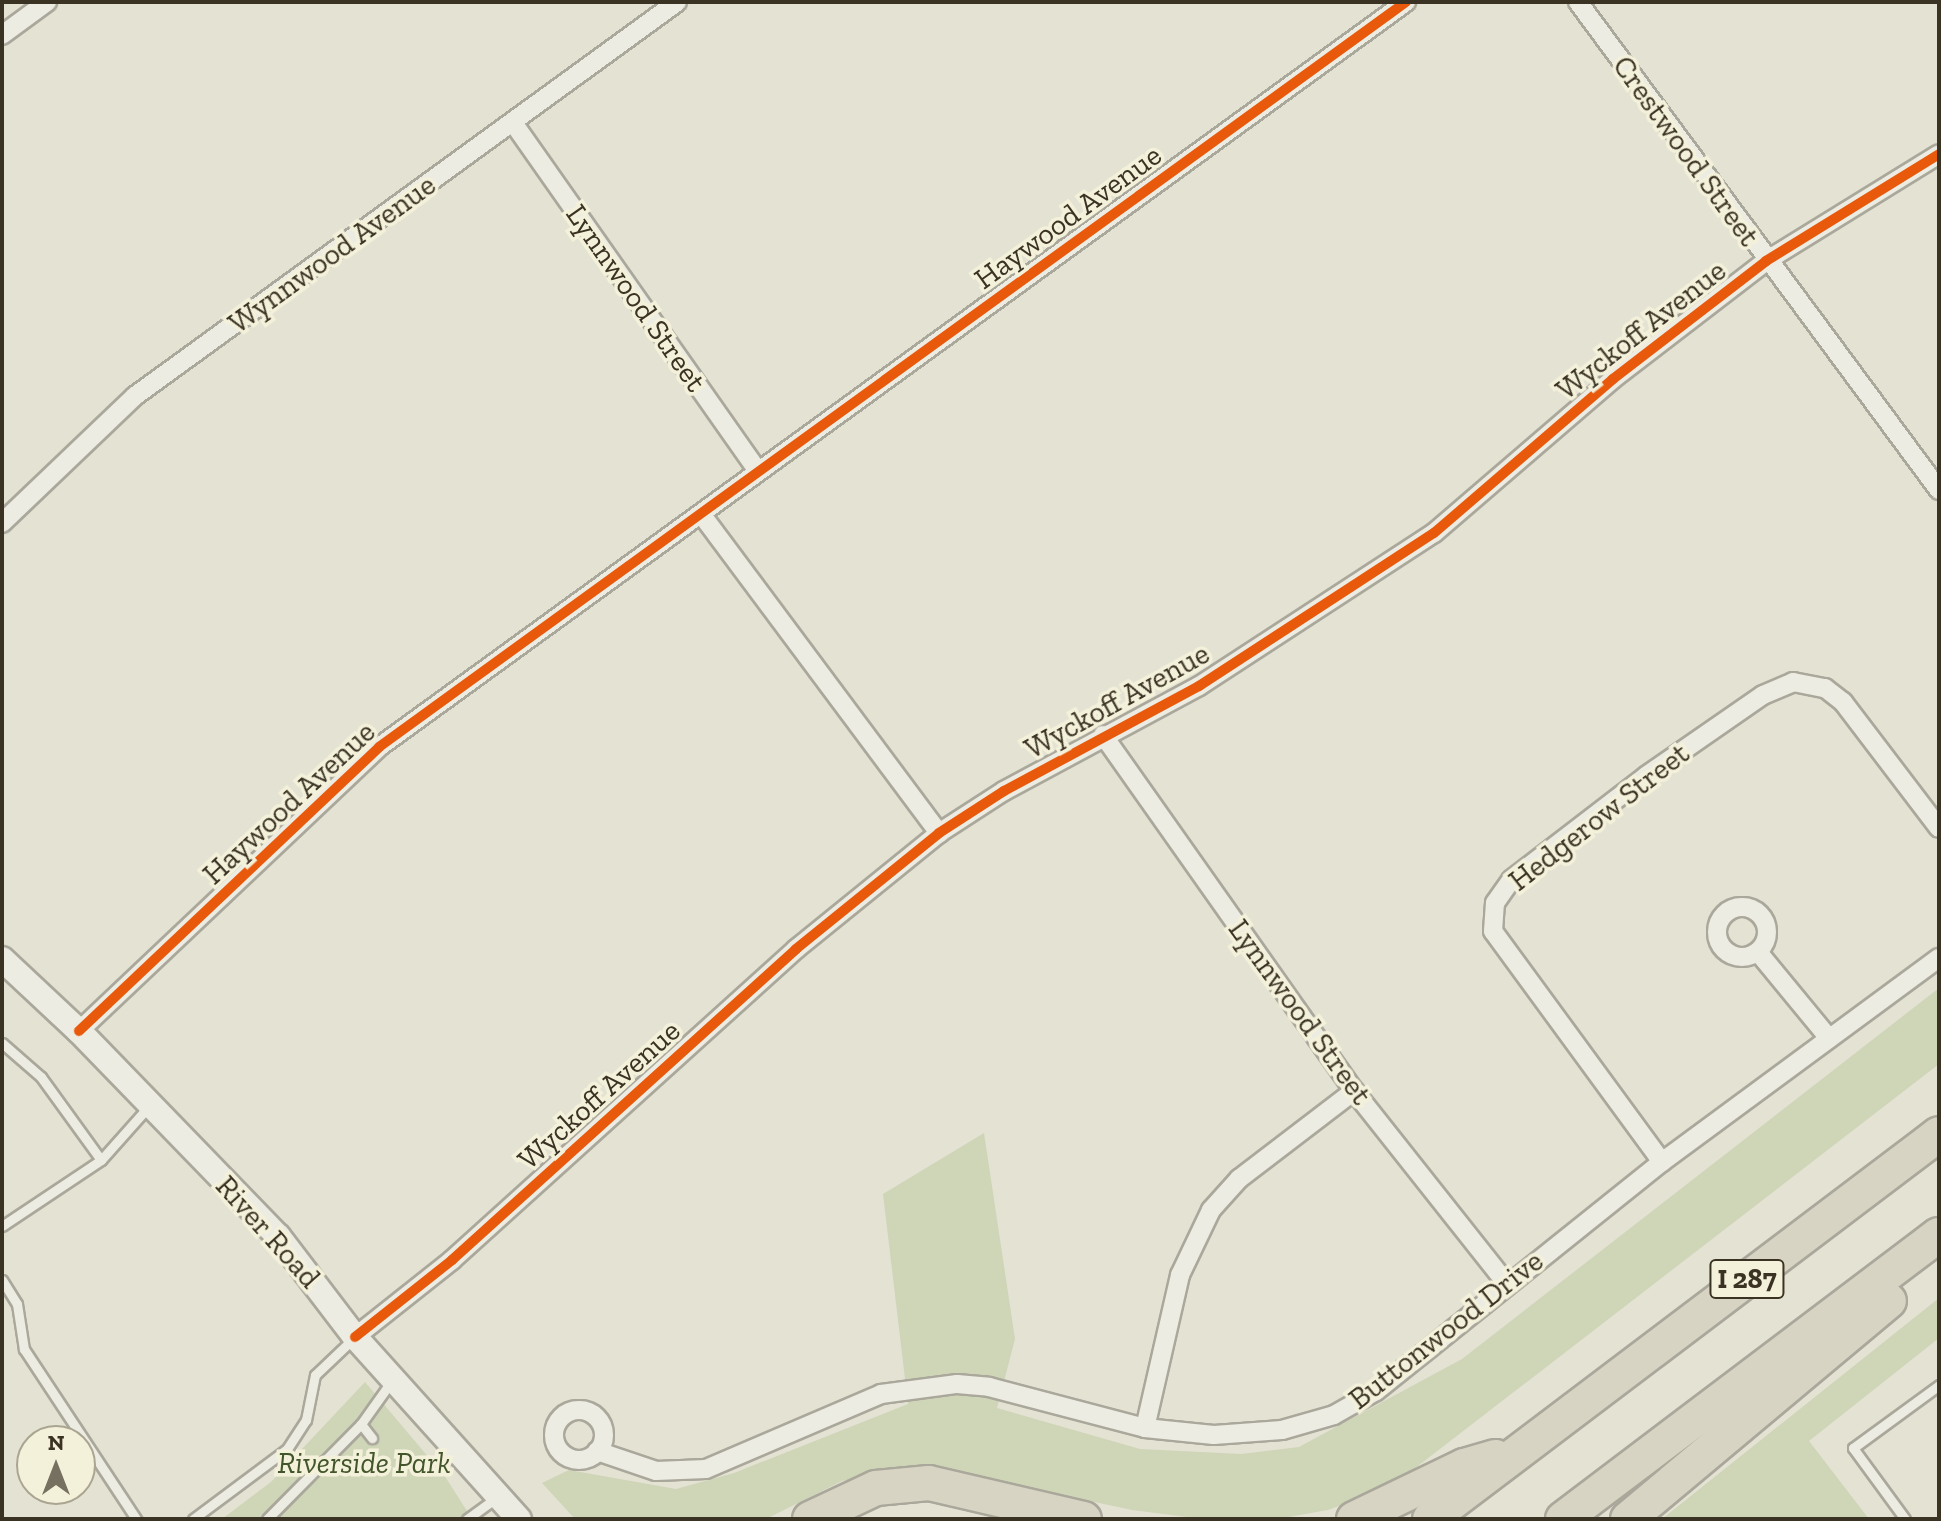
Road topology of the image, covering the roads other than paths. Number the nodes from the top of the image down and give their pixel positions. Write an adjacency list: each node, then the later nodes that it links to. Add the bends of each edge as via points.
1 (47, 2): 5 (street)
2 (677, 2): 6 (street, Wynnwood Avenue)
3 (1406, 2): 9 (street, Haywood Avenue)
4 (1578, 2): 8 (street, Crestwood Street)
5 (2, 35)
6 (514, 124): 9 (street, Lynnwood Street); 12 (street, Wynnwood Avenue, via 135,396)
7 (1939, 154): 8 (street, Wyckoff Avenue)
8 (1766, 261): 10 (street, Crestwood Street); 13 (street, Wyckoff Avenue, via 1613,379 1434,533 1260,648)
9 (758, 471): 11 (street, Haywood Avenue)
10 (1939, 490)
11 (702, 515): 15 (street); 19 (street, Haywood Avenue, via 379,747)
12 (2, 523)
13 (1103, 735): 15 (street, Wyckoff Avenue); 22 (street, Lynnwood Street)
14 (1939, 828): 26 (street, Hedgerow Street, via 1843,702 1825,688 1793,682 1763,695 1659,767 1511,880 1495,903 1493,931)
15 (939, 833): 32 (street, Wyckoff Avenue, via 796,949 452,1260)
16 (1758, 952): 20 (street)
17 (1939, 958): 20 (street, Buttonwood Drive)
18 (2, 959): 19 (street, River Road)
19 (79, 1031): 23 (street, River Road)
20 (1829, 1038): 26 (street, Buttonwood Drive)
21 (2, 1043): 25 (lane, via 41,1077)
22 (1354, 1091): 31 (street, Lynnwood Street); 36 (street, via 1239,1179 1211,1210 1180,1275)
23 (149, 1106): 25 (lane); 32 (street, River Road, via 278,1236)
24 (1939, 1134): 39 (highway, I 287)
25 (101, 1160): 27 (lane)
26 (1662, 1162): 31 (street, Buttonwood Drive)
27 (2, 1226)
28 (1939, 1235): 50 (highway, I 287)
29 (1939, 1261): 51 (highway)
30 (2, 1280): 41 (lane, via 17,1304 24,1349)
31 (1506, 1283): 36 (street, Buttonwood Drive, via 1376,1391 1334,1415 1282,1430 1214,1435)
32 (355, 1337): 33 (street, River Road); 42 (lane, via 315,1375 306,1420 287,1449)
33 (393, 1380): 35 (lane); 40 (street, River Road)
34 (1939, 1385): 52 (lane, via 1853,1448)
35 (361, 1424): 37 (lane); 43 (lane)
36 (1145, 1428): 38 (street, Buttonwood Drive, via 989,1387 957,1384 881,1394 706,1469 656,1471)
37 (372, 1438)
38 (597, 1451)
39 (1521, 1451): 48 (highway, via 1464,1466); 49 (highway, I 287)
40 (498, 1496): 44 (lane); 45 (street, River Road)
41 (136, 1519)
42 (193, 1519)
43 (267, 1519)
44 (467, 1519)
45 (519, 1519)
46 (811, 1519): 47 (highway, via 876,1488 929,1483)
47 (1084, 1519)
48 (1354, 1519)
49 (1430, 1519)
50 (1563, 1519)
51 (1628, 1519)
52 (1905, 1519)

